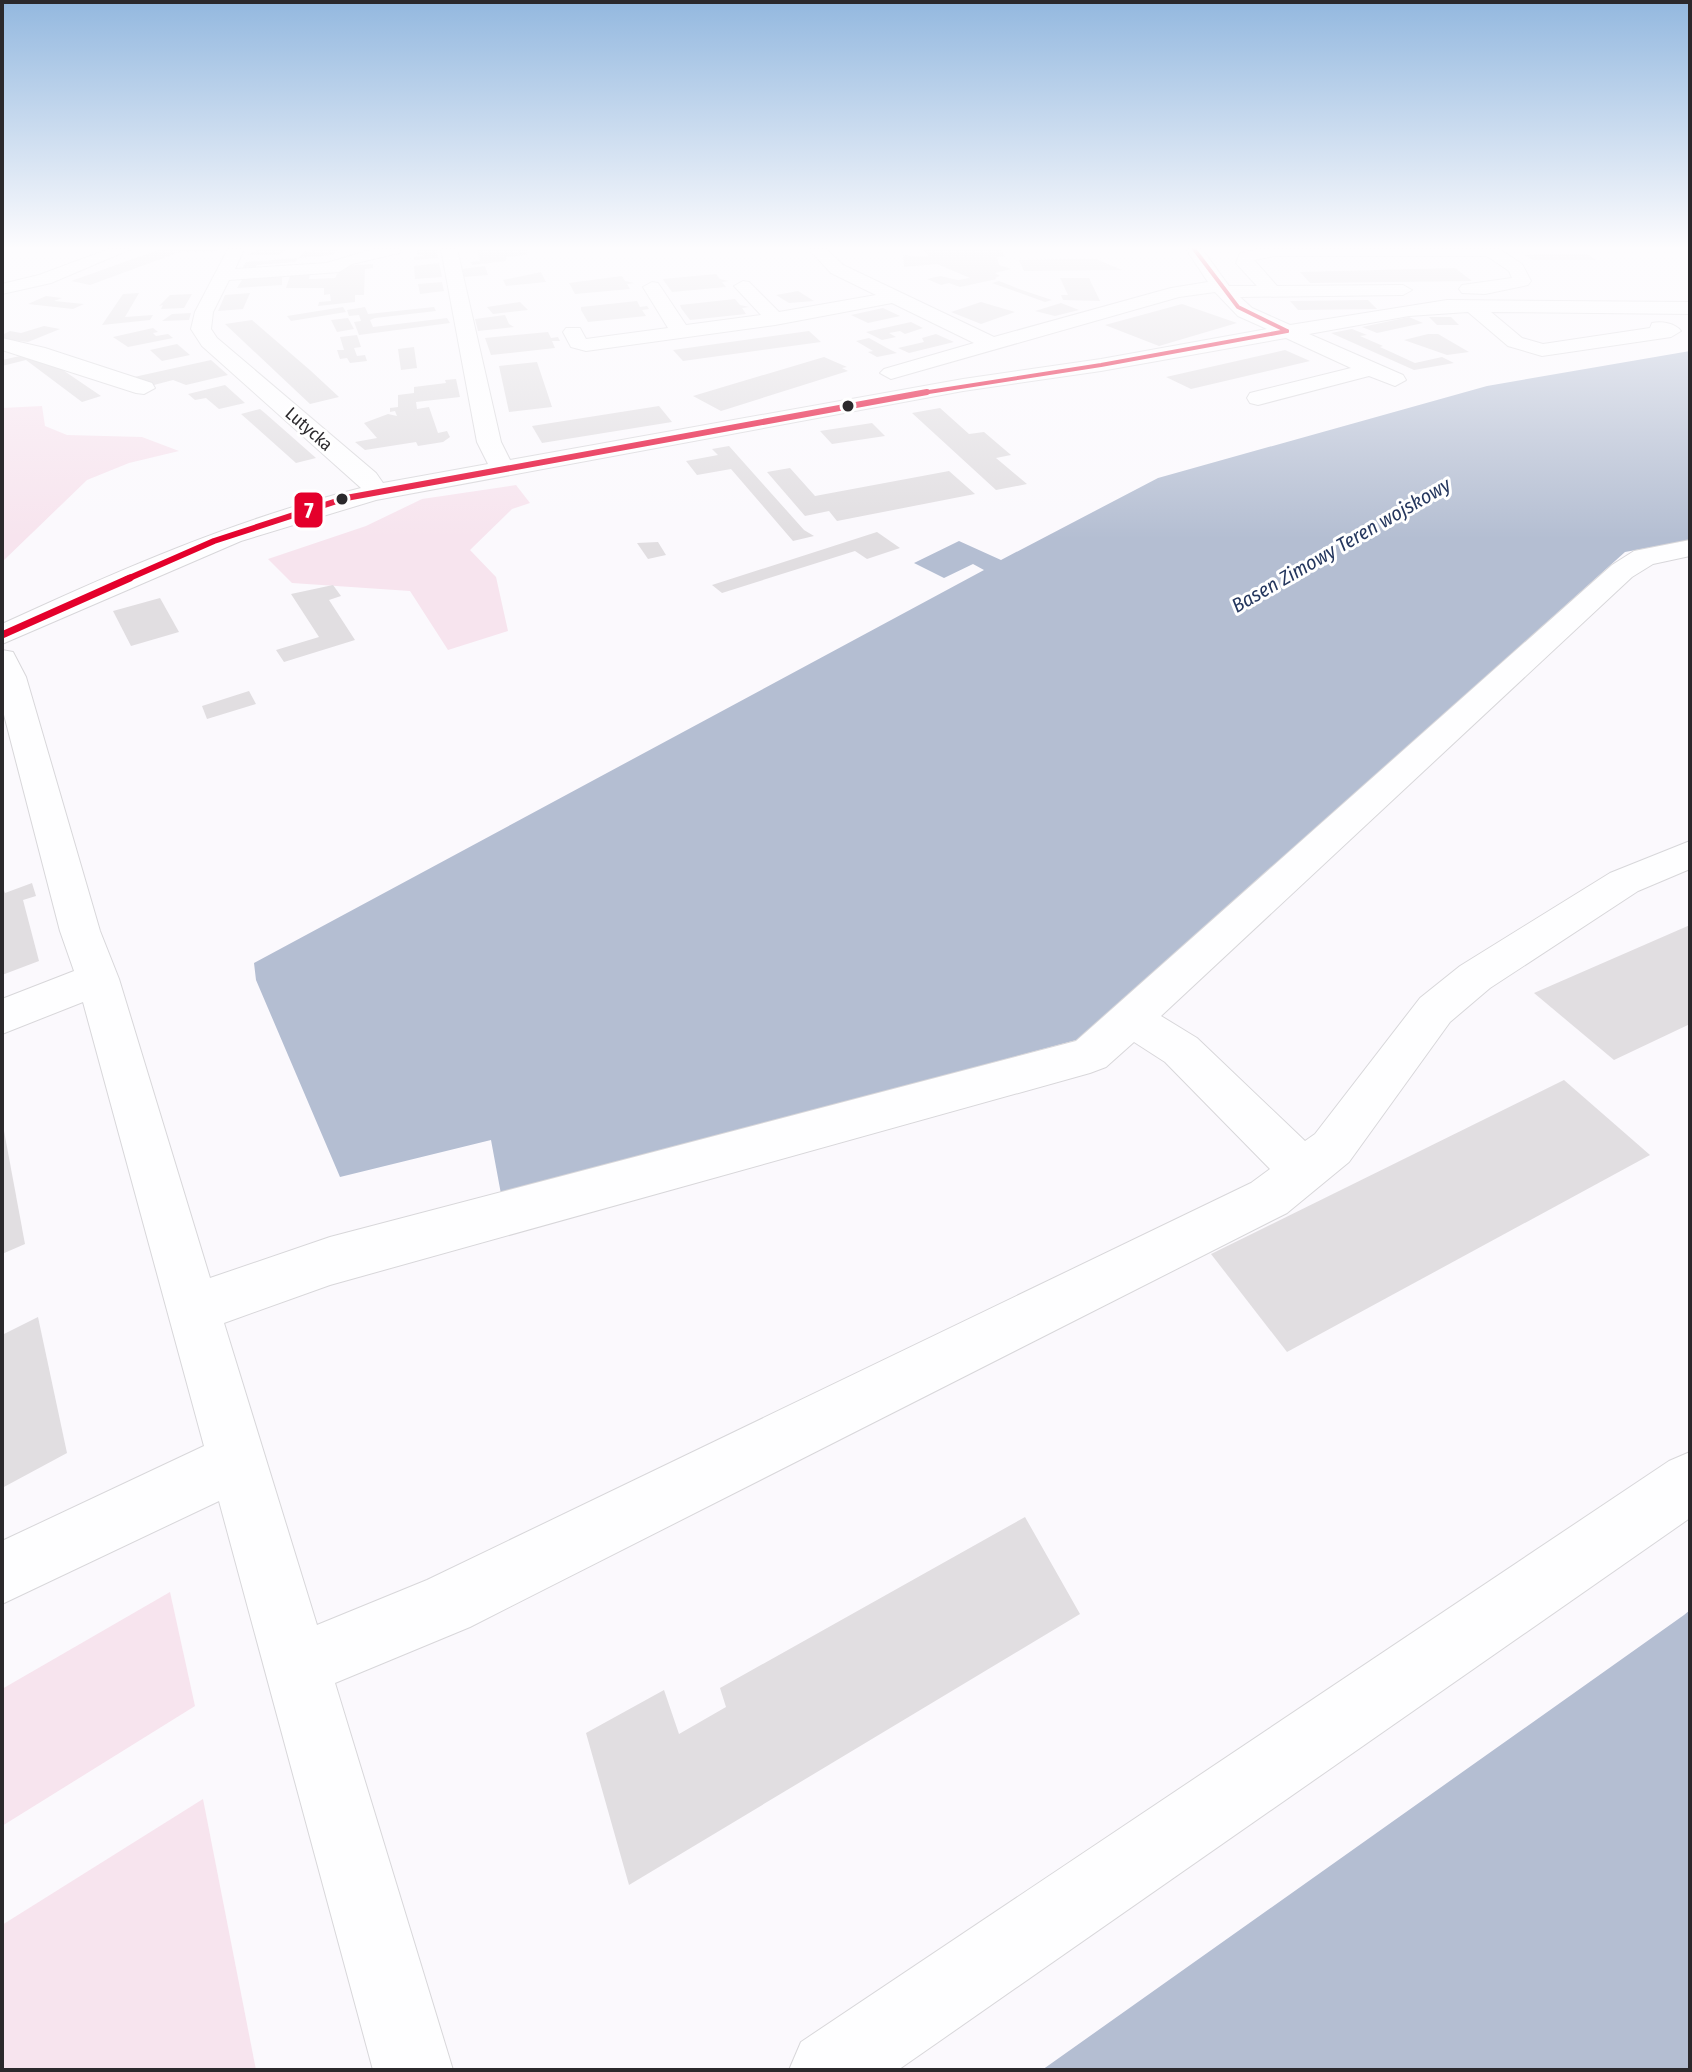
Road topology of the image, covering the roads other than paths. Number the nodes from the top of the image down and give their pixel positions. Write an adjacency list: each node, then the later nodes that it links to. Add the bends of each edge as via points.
1 (10, 346): 16 (street)
2 (213, 346): 19 (street, Lutycka, via 367,478)
3 (469, 346): 18 (street, via 489,442)
4 (986, 346): 11 (street)
5 (1141, 346): 12 (street)
6 (1208, 346): 12 (street)
7 (1319, 346): 13 (street)
8 (1527, 346): 9 (street, via 1542,350)
9 (1571, 346)
10 (1046, 352): 11 (street, via 988,366)
11 (960, 353): 15 (street)
12 (1163, 354): 18 (street)
13 (1371, 369): 14 (street); 17 (street)
14 (1395, 380)
15 (865, 381)
16 (144, 388)
17 (1258, 398)
18 (502, 469): 19 (street)
19 (376, 492): 23 (street, via 222,537)
20 (1690, 548): 21 (street)
21 (1644, 557): 22 (street, via 1678,574); 28 (street, via 1622,571)
22 (1690, 571)
23 (2, 635)
24 (2, 659): 26 (street)
25 (1690, 854): 29 (street, via 1624,882 1475,977 1435,1010 1332,1148)
26 (98, 979): 27 (street); 30 (street)
27 (2, 1017)
28 (1131, 1018): 29 (street, via 1181,1050); 30 (street, via 1090,1055 330,1261)
29 (1305, 1172): 34 (street, via 1269,1198 447,1604)
30 (193, 1309): 31 (street)
31 (238, 1461): 33 (street); 34 (street)
32 (1690, 1482): 36 (street)
33 (2, 1573)
34 (297, 1666): 35 (street)
35 (413, 2070)
36 (829, 2070)

